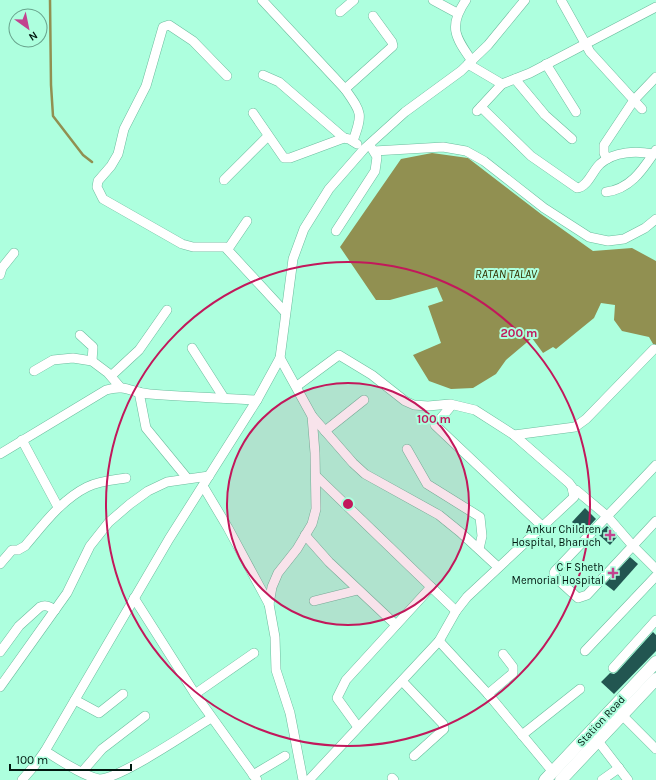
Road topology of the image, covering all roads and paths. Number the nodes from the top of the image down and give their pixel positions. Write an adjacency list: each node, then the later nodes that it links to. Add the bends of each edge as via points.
1 (262, 0): 19 (street)
2 (354, 0): 8 (street)
3 (433, 0): 9 (street)
4 (466, 0): 9 (street)
5 (525, 0): 12 (street, via 488,45)
6 (562, 0): 11 (street)
7 (656, 7): 11 (street)
8 (340, 12)
9 (457, 13): 12 (street, via 455,32)
10 (373, 16): 19 (street, via 393,46)
11 (584, 43): 13 (street); 20 (street)
12 (470, 62): 18 (street); 28 (street, via 405,112)
13 (546, 64): 17 (street); 22 (street)
14 (263, 75): 25 (street, via 279,82)
15 (227, 76): 36 (street, via 193,41 169,25 163,27 146,86 129,116 118,154 98,181 97,187 103,199 182,244 198,248 223,246)
16 (656, 77): 20 (street)
17 (515, 79): 18 (street); 26 (street, via 545,115)
18 (502, 84): 30 (street, via 479,109 531,156 577,188 584,185)
19 (345, 89): 27 (street, via 361,116)
20 (634, 100): 21 (street); 30 (street, via 604,145)
21 (642, 109)
22 (576, 112)
23 (253, 113): 24 (street)
24 (268, 136): 25 (street, via 284,158); 31 (street)
25 (344, 138): 27 (street)
26 (572, 139)
27 (353, 141): 28 (street)
28 (369, 148): 33 (street, via 443,147 466,151 544,208 589,237 608,241 624,240); 35 (street, via 377,157 375,172); 40 (street, via 329,190 304,229 293,259)
29 (655, 152): 30 (street, via 638,152); 32 (street, via 629,184 617,191)
30 (607, 159)
31 (224, 180)
32 (606, 192)
33 (656, 219)
34 (247, 221): 36 (street)
35 (336, 231)
36 (228, 249): 40 (street)
37 (14, 253): 38 (street, via 2,268)
38 (0, 275)
39 (167, 310): 47 (street, via 139,350)
40 (285, 312): 44 (street)
41 (80, 335): 45 (street, via 93,347)
42 (192, 348): 51 (street)
43 (654, 349): 57 (street, via 586,419 575,427)
44 (280, 358): 48 (street); 52 (street)
45 (92, 361): 46 (street, via 73,358 53,360); 47 (street)
46 (34, 371)
47 (111, 376): 49 (street)
48 (297, 386): 54 (street, via 339,355 414,405); 55 (street)
49 (120, 387): 50 (street); 58 (street, via 106,390)
50 (139, 392): 51 (street); 65 (street, via 146,428)
51 (224, 398): 52 (street)
52 (257, 400): 62 (street)
53 (364, 400): 56 (street)
54 (452, 405): 57 (street, via 475,410); 71 (street, via 435,425)
55 (312, 416): 56 (street); 63 (street)
56 (325, 431): 74 (street, via 365,474 439,515)
57 (514, 435): 67 (street, via 569,483)
58 (22, 440): 60 (street); 68 (street)
59 (407, 449): 74 (street, via 427,484 480,517 482,536)
60 (0, 454)
61 (656, 465): 69 (street)
62 (209, 476): 65 (street); 66 (street)
63 (316, 476): 72 (street, via 316,509 312,524); 79 (street)
64 (126, 478): 68 (street, via 88,486)
65 (187, 478): 84 (street, via 167,482 148,491 109,522 90,546 67,593)
66 (202, 486): 81 (street); 83 (street)
67 (573, 491): 69 (street, via 576,490); 71 (street, via 574,497)
68 (58, 507): 75 (street, via 25,546 12,550)
69 (607, 516): 73 (street); 73 (street, via 555,571 555,577 573,595 582,598)
70 (656, 521): 73 (street)
71 (542, 526): 76 (street)
72 (305, 535): 80 (street, via 328,562); 83 (street, via 278,573)
73 (633, 546): 77 (street)
74 (479, 549): 76 (street)
75 (0, 564)
76 (498, 568): 85 (street)
77 (656, 569)
78 (656, 576): 89 (street)
79 (431, 587): 85 (street); 87 (street)
80 (358, 590): 82 (street); 87 (street)
81 (134, 598): 100 (street); 102 (street)
82 (314, 602)
83 (269, 604): 118 (street, via 275,636 276,670 290,713)
84 (55, 610): 90 (street, via 43,605 40,607 19,626); 97 (street)
85 (456, 611): 88 (street)
86 (656, 620): 94 (street)
87 (396, 625): 106 (street, via 346,680 336,698)
88 (439, 641): 96 (street); 101 (street)
89 (585, 651)
90 (0, 652)
91 (254, 653): 100 (street)
92 (503, 654): 101 (street, via 513,667 513,673)
93 (656, 662): 103 (main road, Station Road)
94 (613, 668)
95 (656, 679): 103 (main road, Station Road)
96 (402, 680): 106 (street); 112 (street, via 443,724 444,729)
97 (0, 687)
98 (580, 689): 107 (street)
99 (123, 694): 102 (street, via 99,713)
100 (195, 694): 105 (street)
101 (488, 694): 107 (street)
102 (75, 700): 110 (street)
103 (618, 712): 108 (main road, Station Road); 109 (street); 115 (main road, Station Road)
104 (145, 716): 114 (street, via 102,749)
105 (211, 718): 114 (street, via 113,777 100,779); 116 (street)
106 (358, 727): 119 (street)
107 (522, 735): 115 (street)
108 (598, 741): 113 (street); 115 (main road, Station Road)
109 (656, 750)
110 (45, 751): 114 (street); 117 (street)
111 (284, 756): 116 (street)
112 (414, 756)
113 (619, 768): 120 (street); 121 (street)
114 (82, 772)
115 (553, 777)
116 (255, 778)
117 (24, 779)
118 (303, 780)
119 (308, 780)
120 (602, 780)
121 (628, 780)

